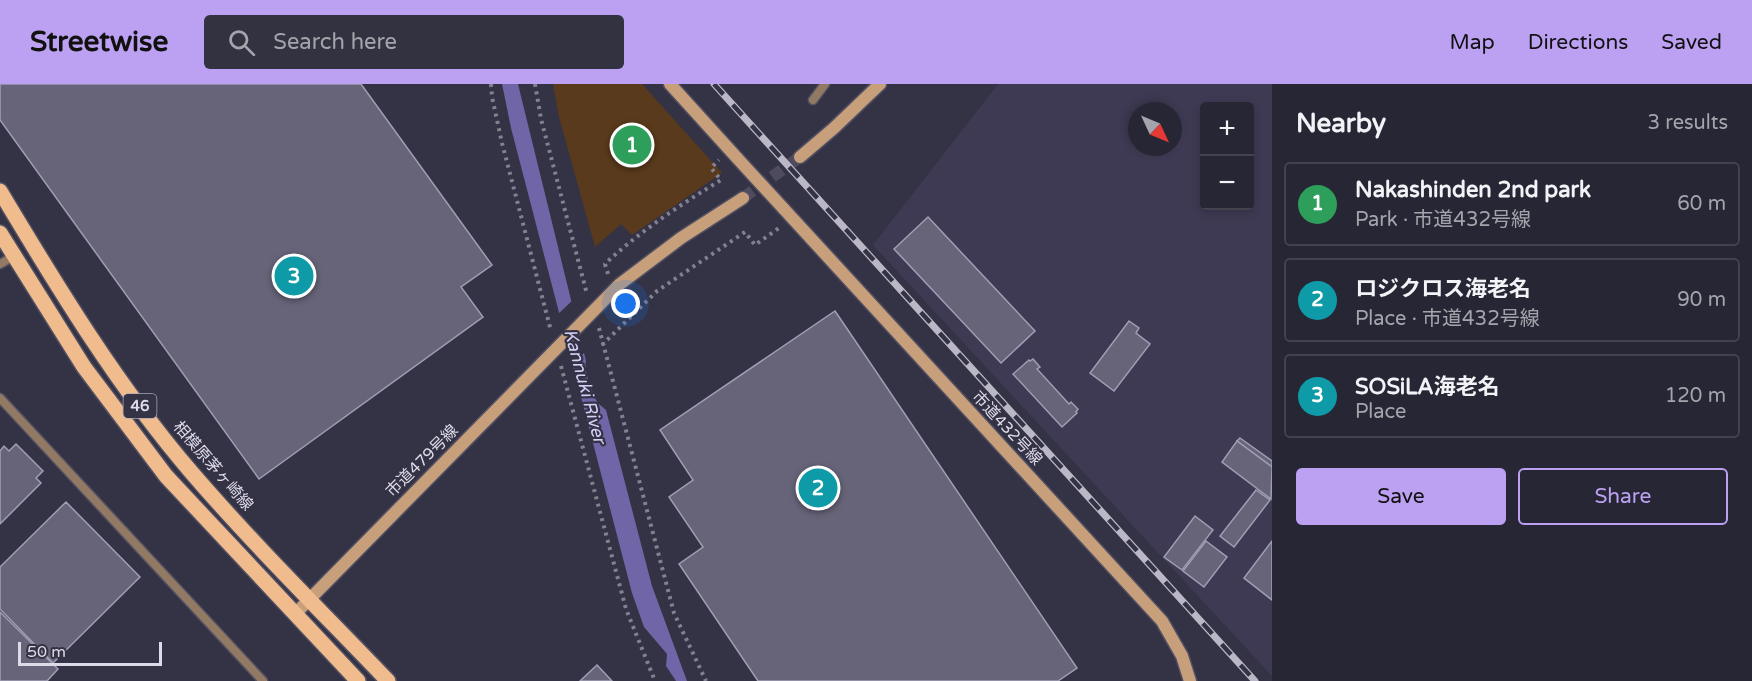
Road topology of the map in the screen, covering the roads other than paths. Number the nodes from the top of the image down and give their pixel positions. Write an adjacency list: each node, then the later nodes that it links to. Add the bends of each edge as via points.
1 (670, 84): 17 (street, 市道432号線, bridge, via 1162,621 1182,656)
2 (825, 84): 4 (lane)
3 (880, 84): 5 (street)
4 (813, 100)
5 (800, 157)
6 (0, 191): 12 (main road, 相模原茅ヶ崎線 / 46, via 99,349 158,431)
7 (743, 198): 12 (street, 市道479号線, via 620,284)
8 (0, 233): 9 (main road, 46)
9 (14, 256): 10 (lane); 13 (main road, 46, via 84,367 166,476)
10 (0, 264)
11 (0, 398): 14 (lane)
12 (309, 599): 13 (street, 市道479号線); 16 (main road, 相模原茅ヶ崎線 / 46)
13 (295, 614): 15 (main road, 46)
14 (263, 681)
15 (358, 681)
16 (388, 681)
17 (1190, 681)

